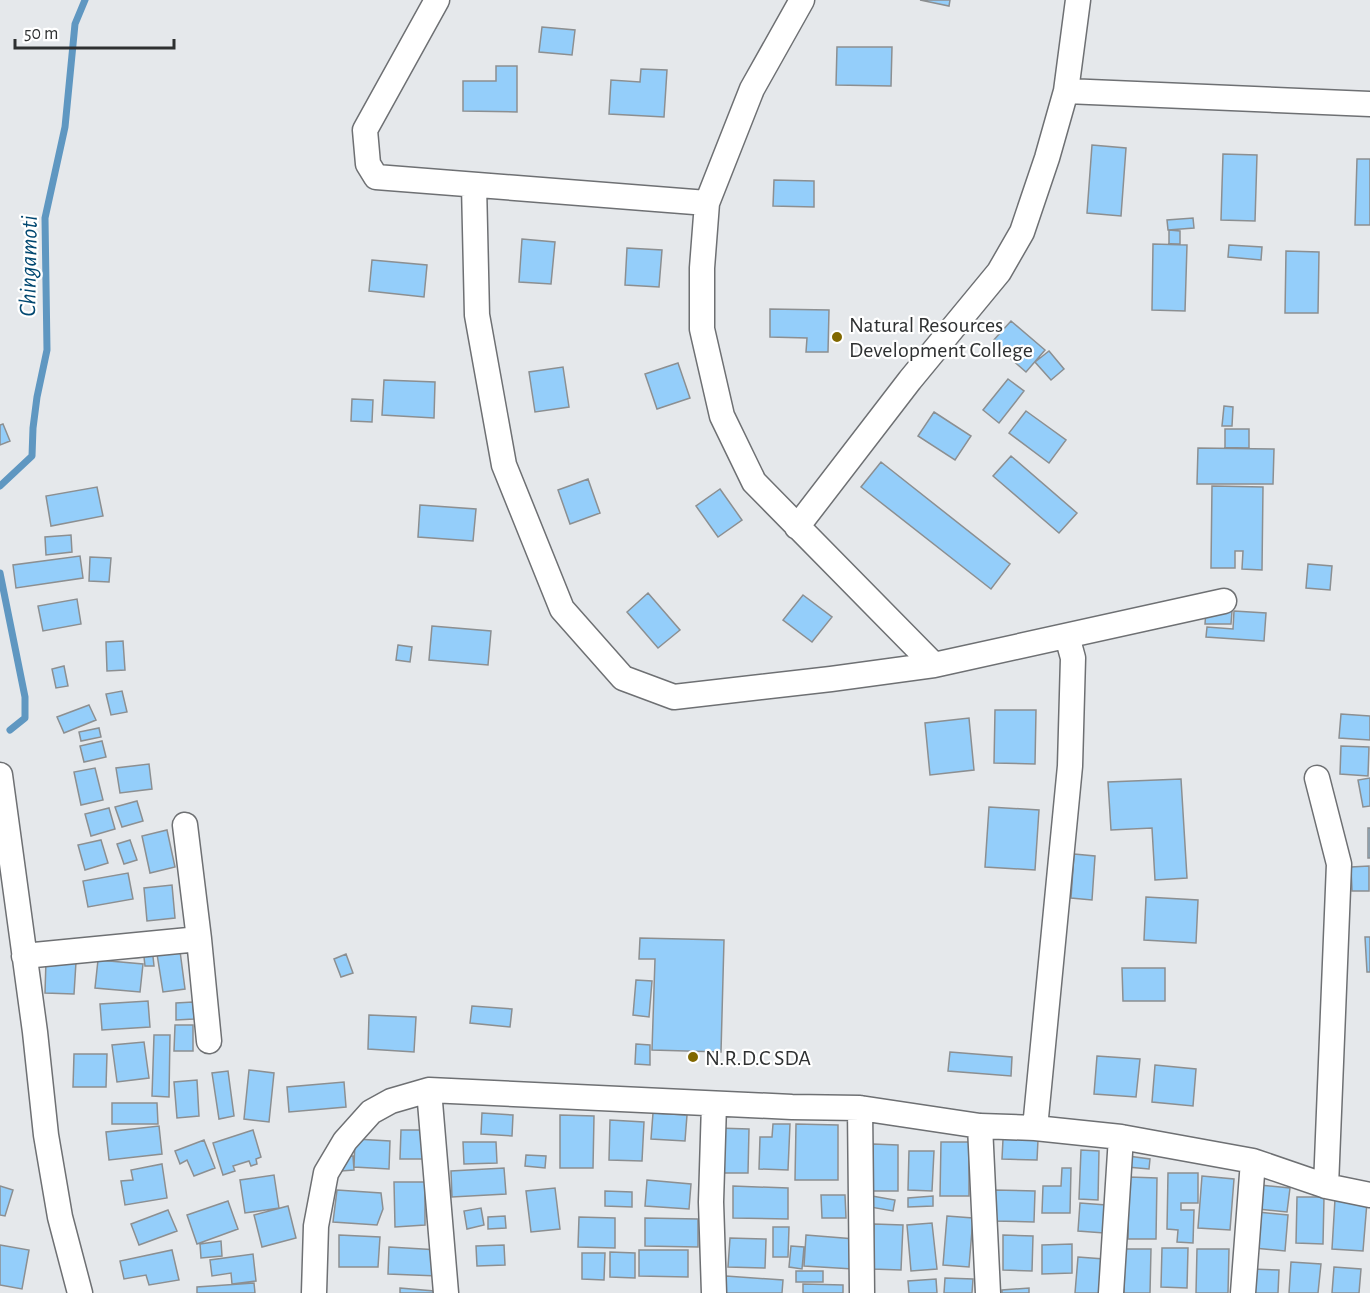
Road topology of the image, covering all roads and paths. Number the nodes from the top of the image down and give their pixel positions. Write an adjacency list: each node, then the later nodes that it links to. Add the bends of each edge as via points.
1 (437, 0): 6 (street, via 365,130 368,164 376,177)
2 (802, 0): 7 (street, via 752,89)
3 (1078, 0): 4 (street)
4 (1066, 91): 5 (street); 8 (street, via 1022,232 999,272)
5 (1370, 104)
6 (474, 185): 7 (street); 11 (street, via 477,315 504,465 562,609 623,678 674,697)
7 (706, 203): 8 (street, via 702,329 723,417 754,482)
8 (797, 527): 11 (street)
9 (1224, 601): 10 (street)
10 (1067, 636): 11 (street); 22 (street, via 1073,658 1070,766)
11 (934, 665)
12 (0, 776): 16 (street)
13 (1317, 778): 25 (street, via 1339,864)
14 (185, 825): 15 (street)
15 (199, 939): 16 (street); 17 (street)
16 (24, 956): 27 (street, via 46,1135 60,1217)
17 (208, 1041)
18 (429, 1090): 19 (street); 28 (street, via 391,1101 371,1112 345,1141 326,1173 316,1226); 29 (street)
19 (714, 1104): 20 (street); 30 (street)
20 (860, 1108): 21 (street); 31 (street)
21 (980, 1126): 22 (street); 32 (street)
22 (1035, 1128): 23 (street)
23 (1121, 1137): 24 (street); 33 (street)
24 (1253, 1161): 25 (street); 34 (street)
25 (1326, 1186): 26 (street)
26 (1370, 1195)
27 (80, 1293)
28 (314, 1293)
29 (446, 1293)
30 (714, 1293)
31 (862, 1293)
32 (988, 1293)
33 (1111, 1293)
34 (1244, 1293)

